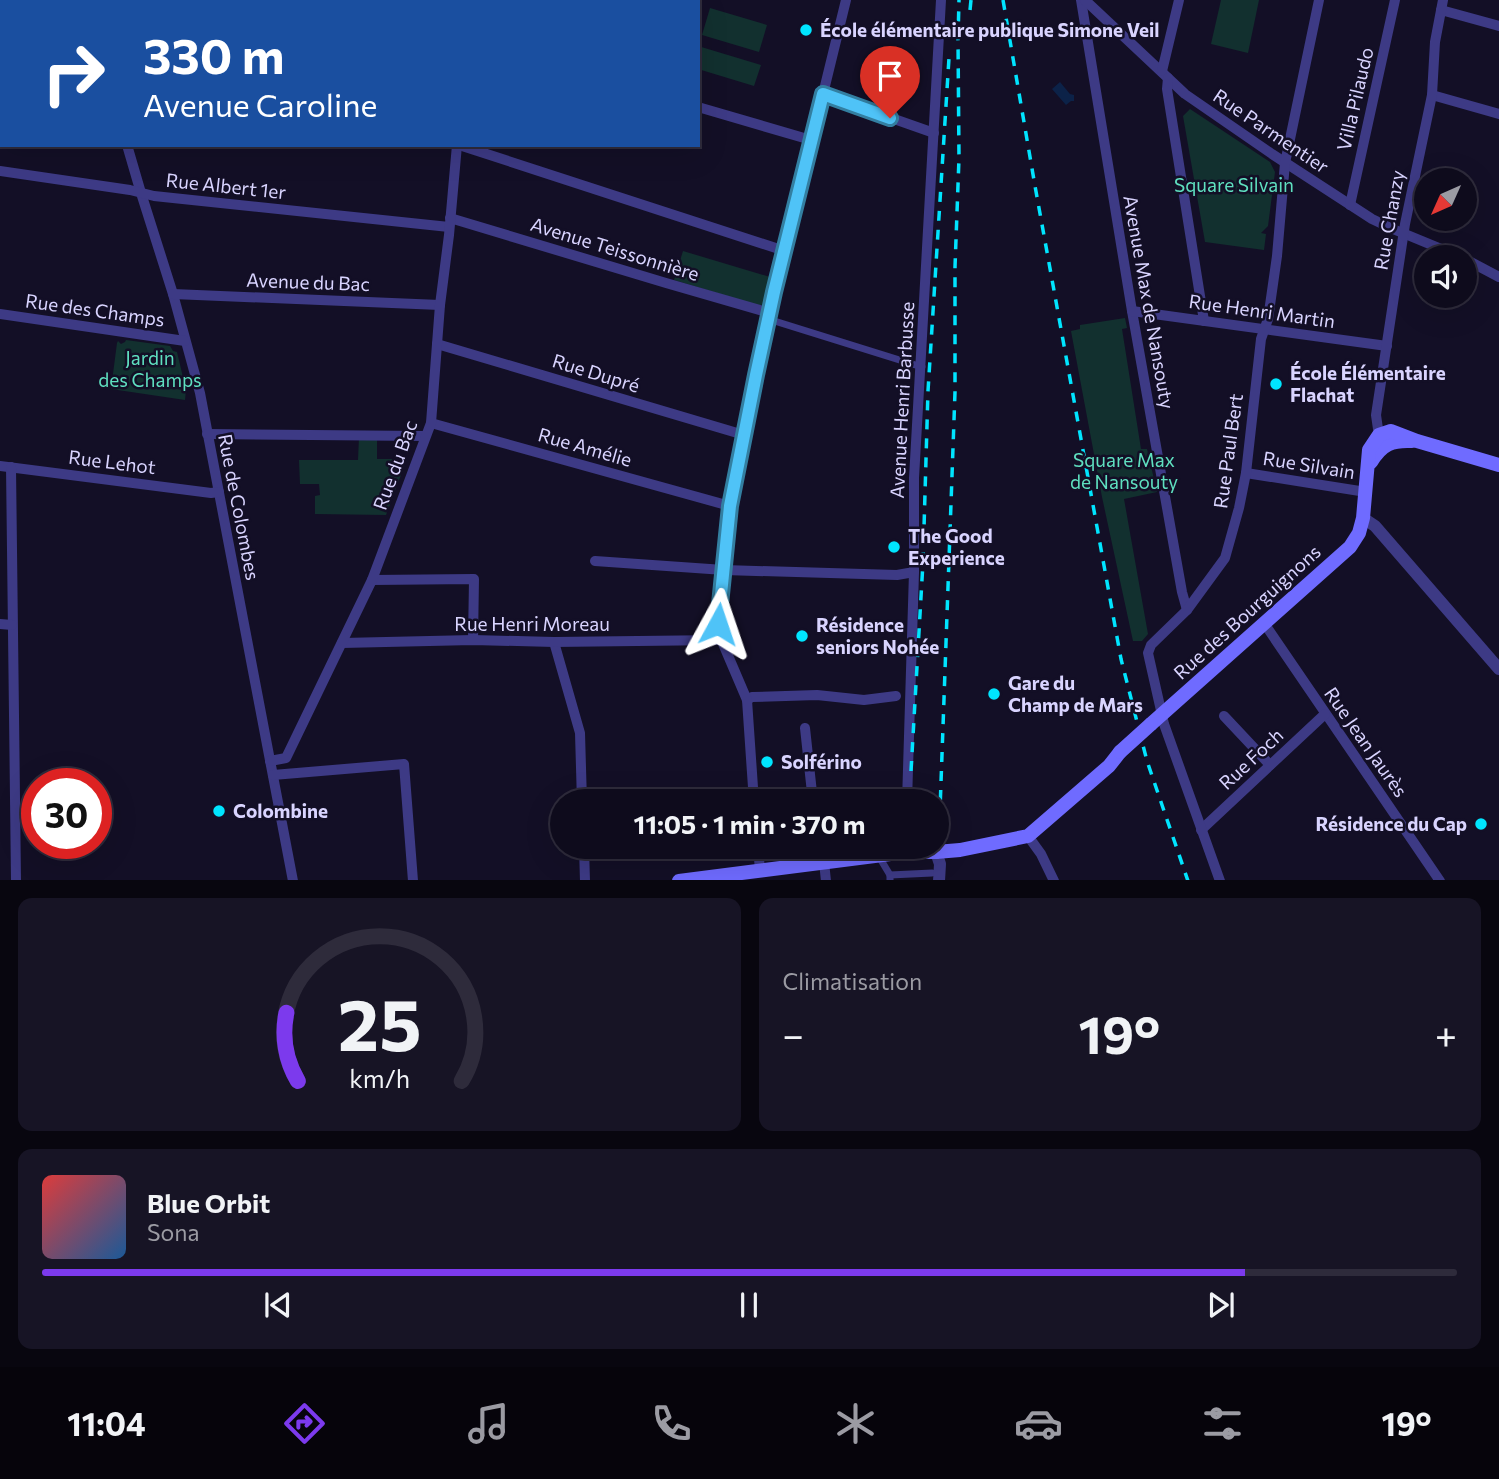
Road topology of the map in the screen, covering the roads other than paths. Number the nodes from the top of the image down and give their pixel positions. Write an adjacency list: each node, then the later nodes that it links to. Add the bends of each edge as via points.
1 (846, 0): 10 (street)
2 (941, 0): 14 (street, Avenue Henri Barbusse)
3 (1083, 0): 9 (street, Rue Parmentier); 31 (street, Avenue Max de Nansouty)
4 (1179, 0): 9 (street)
5 (1319, 0): 19 (street, Rue Paul Bert)
6 (1395, 0): 22 (street, Villa Pilaudo)
7 (1442, 5): 8 (street); 11 (street, Rue Chanzy)
8 (1499, 26)
9 (1165, 74): 19 (street, Rue Parmentier, via 1185,94); 34 (street)
10 (823, 94): 14 (street); 15 (street)
11 (1432, 95): 13 (street); 24 (street, Rue Chanzy)
12 (700, 108): 15 (street)
13 (1499, 114)
14 (934, 133): 39 (street, Avenue Henri Barbusse)
15 (811, 140): 26 (street)
16 (128, 147): 21 (street, Rue de Colombes)
17 (458, 147): 23 (street, Rue du Bac)
18 (464, 147): 26 (street)
19 (1285, 163): 22 (street, Rue Parmentier); 35 (street, Rue Paul Bert, via 1277,256)
20 (0, 171): 21 (street, Rue Albert 1er)
21 (141, 193): 23 (street, Rue Albert 1er); 29 (street, Rue de Colombes)
22 (1350, 205): 24 (street, Rue Parmentier)
23 (449, 223): 30 (street, Rue du Bac); 33 (street, Avenue Teissonnière)
24 (1404, 234): 25 (street, Rue Parmentier); 38 (street, Rue Chanzy)
25 (1431, 245)
26 (785, 251): 33 (street)
27 (1477, 265): 28 (street, Rue Parmentier)
28 (1499, 277)
29 (173, 293): 30 (street, Avenue du Bac); 36 (street, Rue de Colombes)
30 (440, 305): 37 (street, Rue du Bac)
31 (1132, 312): 34 (street, Rue Henri Martin); 56 (street, Avenue Max de Nansouty)
32 (0, 314): 36 (street, Rue des Champs)
33 (769, 316): 39 (street); 42 (street)
34 (1204, 321): 35 (street, Rue Henri Martin)
35 (1263, 329): 38 (street, Rue Henri Martin); 47 (street, Rue Paul Bert)
36 (185, 341): 41 (street, Rue de Colombes)
37 (437, 344): 40 (street, Rue du Bac); 42 (street, Rue Dupré)
38 (1387, 346): 44 (street, Rue Chanzy, via 1376,415)
39 (922, 367): 54 (street, Avenue Henri Barbusse, via 914,478)
40 (431, 423): 43 (street, Rue du Bac); 50 (street, Rue Amélie)
41 (207, 434): 43 (street); 48 (street, Rue de Colombes)
42 (744, 435): 50 (street)
43 (424, 436): 55 (street, Rue du Bac)
44 (1382, 440): 45 (main road, via 1417,441); 49 (main road, Rue des Bourguignons, via 1368,467)
45 (1499, 465)
46 (5, 466): 48 (street, Rue Lehot); 59 (street)
47 (1246, 473): 49 (street, Rue Silvain); 56 (street, Rue Paul Bert, via 1225,558)
48 (219, 492): 72 (street, Rue de Colombes)
49 (1366, 492): 51 (main road, Rue des Bourguignons)
50 (730, 506): 53 (street)
51 (1363, 518): 57 (main road, Rue des Bourguignons, via 1350,547); 64 (street, via 1375,526)
52 (595, 561): 53 (street)
53 (724, 570): 54 (street); 61 (street, via 718,624)
54 (914, 572): 79 (street, Avenue Henri Barbusse)
55 (372, 579): 60 (street, via 474,579); 63 (street, Rue du Bac)
56 (1187, 610): 69 (street, Rue Paul Bert, via 1148,649)
57 (1264, 623): 67 (street, Rue Jean Jaurès); 69 (main road, Rue des Bourguignons)
58 (0, 624): 59 (street)
59 (12, 625): 91 (street)
60 (473, 640): 62 (street, Rue Henri Moreau); 63 (street, Rue Henri Moreau)
61 (721, 640): 62 (street, Rue Henri Moreau); 66 (street)
62 (554, 642): 76 (street, via 580,733)
63 (342, 643): 71 (street, Rue du Bac)
64 (1499, 669)
65 (896, 696): 66 (street)
66 (747, 700): 77 (street)
67 (1325, 714): 73 (street, Rue Foch); 99 (street, Rue Jean Jaurès)
68 (1224, 716): 73 (street)
69 (1156, 720): 80 (street); 81 (main road, Rue des Bourguignons, bridge)
70 (805, 728): 78 (street)
71 (286, 758): 72 (street); 74 (street)
72 (270, 761): 75 (street, Rue de Colombes)
73 (1270, 765): 80 (street, Rue Foch)
74 (293, 772): 75 (street); 93 (street, via 404,764)
75 (273, 775): 92 (street, Rue de Colombes)
76 (582, 789)
77 (753, 789)
78 (812, 789)
79 (907, 789)
80 (1201, 830): 98 (street)
81 (1028, 836): 87 (main road, Rue des Bourguignons, via 951,851); 97 (street)
82 (584, 859): 94 (street)
83 (821, 859): 86 (street)
84 (843, 859): 86 (main road, Rue des Bourguignons)
85 (881, 860): 90 (street)
86 (822, 862): 88 (main road, Rue des Bourguignons); 96 (street)
87 (937, 867): 89 (street)
88 (769, 873): 95 (main road, Rue des Bourguignons)
89 (911, 877): 90 (street)
90 (890, 878)
91 (16, 880)
92 (293, 880)
93 (413, 880)
94 (585, 880)
95 (678, 880)
96 (826, 880)
97 (1054, 880)
98 (1220, 880)
99 (1440, 880)

